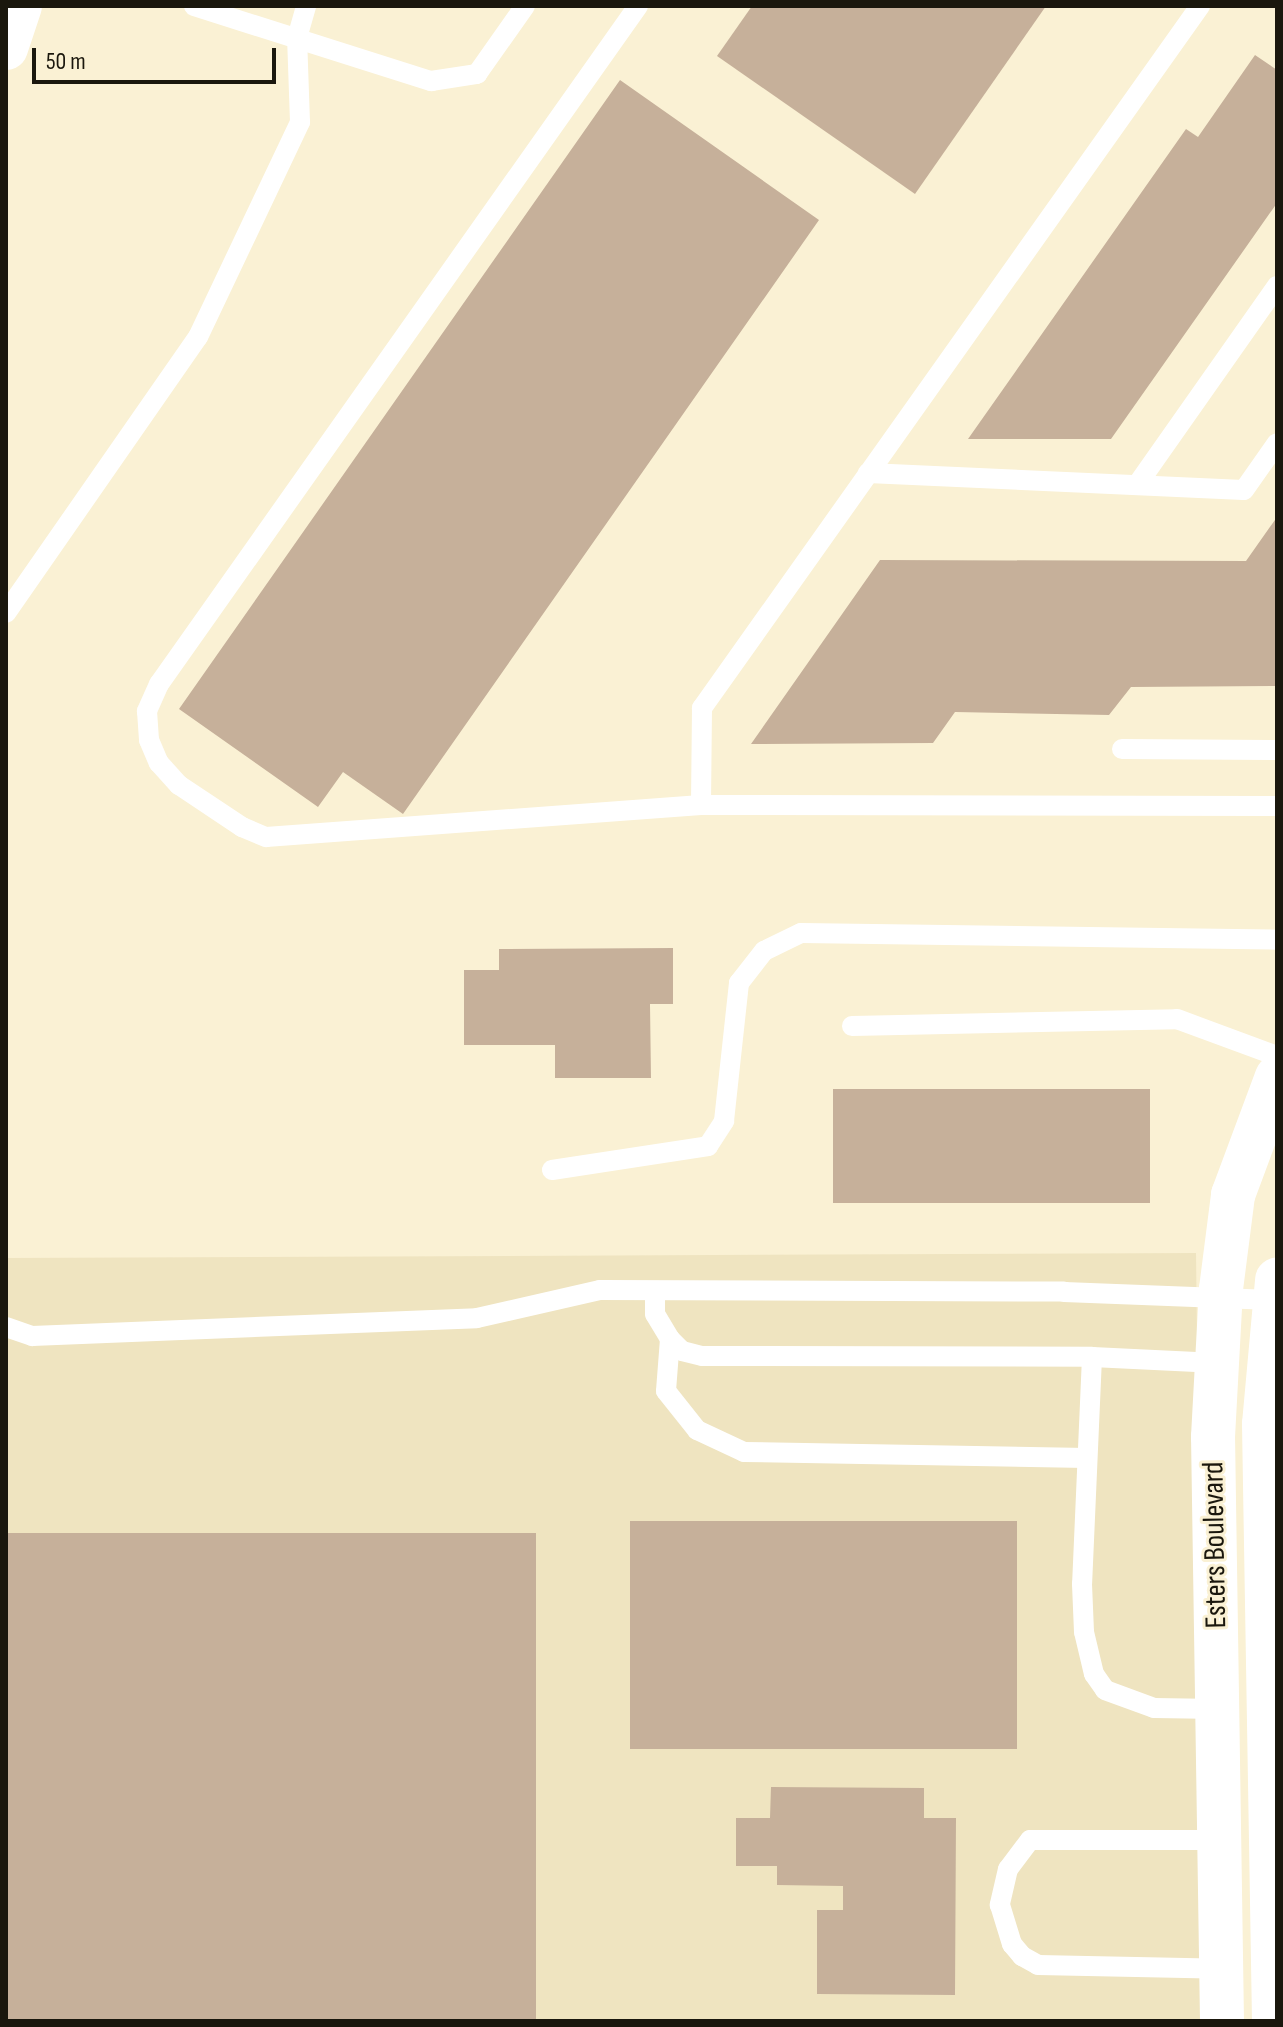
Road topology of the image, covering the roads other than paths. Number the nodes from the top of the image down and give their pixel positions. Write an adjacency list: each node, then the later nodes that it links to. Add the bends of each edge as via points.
1 (20, 6): 8 (main road)
2 (194, 6): 7 (lane)
3 (306, 6): 7 (lane)
4 (525, 6): 7 (lane, via 477,74 431,81)
5 (638, 6): 16 (lane, via 159,684 147,711 149,740 159,763 179,785 266,837)
6 (1200, 6): 11 (lane)
7 (297, 38): 13 (lane, via 300,122 198,337)
8 (6, 48)
9 (1277, 286): 12 (lane)
10 (1277, 443): 12 (lane, via 1244,490)
11 (868, 473): 12 (lane); 16 (lane, via 702,708)
12 (1137, 485)
13 (6, 613)
14 (1122, 749): 15 (lane)
15 (1277, 750)
16 (701, 805): 17 (lane)
17 (1277, 806)
18 (1277, 940): 22 (lane, via 801,933 764,951 739,983 724,1121 708,1146)
19 (852, 1026): 20 (lane, via 1177,1019)
20 (1277, 1056)
21 (1277, 1077): 25 (main road, Esters Boulevard, via 1233,1195)
22 (552, 1170)
23 (1276, 1290): 25 (lane); 30 (main road, Esters Boulevard)
24 (655, 1291): 25 (lane); 26 (lane, via 600,1290 477,1318 32,1336); 27 (lane, via 655,1314)
25 (1221, 1296): 29 (main road, Esters Boulevard)
26 (6, 1327)
27 (670, 1339): 28 (lane, via 682,1351 702,1356); 31 (lane, via 666,1391 697,1430 744,1452)
28 (1092, 1357): 29 (lane); 31 (lane)
29 (1217, 1363): 30 (main road); 33 (main road, Esters Boulevard, via 1213,1437)
30 (1273, 1366): 32 (main road, Esters Boulevard, via 1264,1424)
31 (1087, 1458): 33 (lane, via 1083,1608 1094,1674 1105,1690 1154,1708)
32 (1272, 1608): 37 (main road, Esters Boulevard)
33 (1218, 1709): 34 (main road, Esters Boulevard)
34 (1220, 1840): 35 (main road, Esters Boulevard); 35 (lane, via 1030,1840 1008,1869 1000,1905 1012,1944 1038,1965)
35 (1222, 1969): 36 (main road, Esters Boulevard)
36 (1222, 2021)
37 (1274, 2021)

